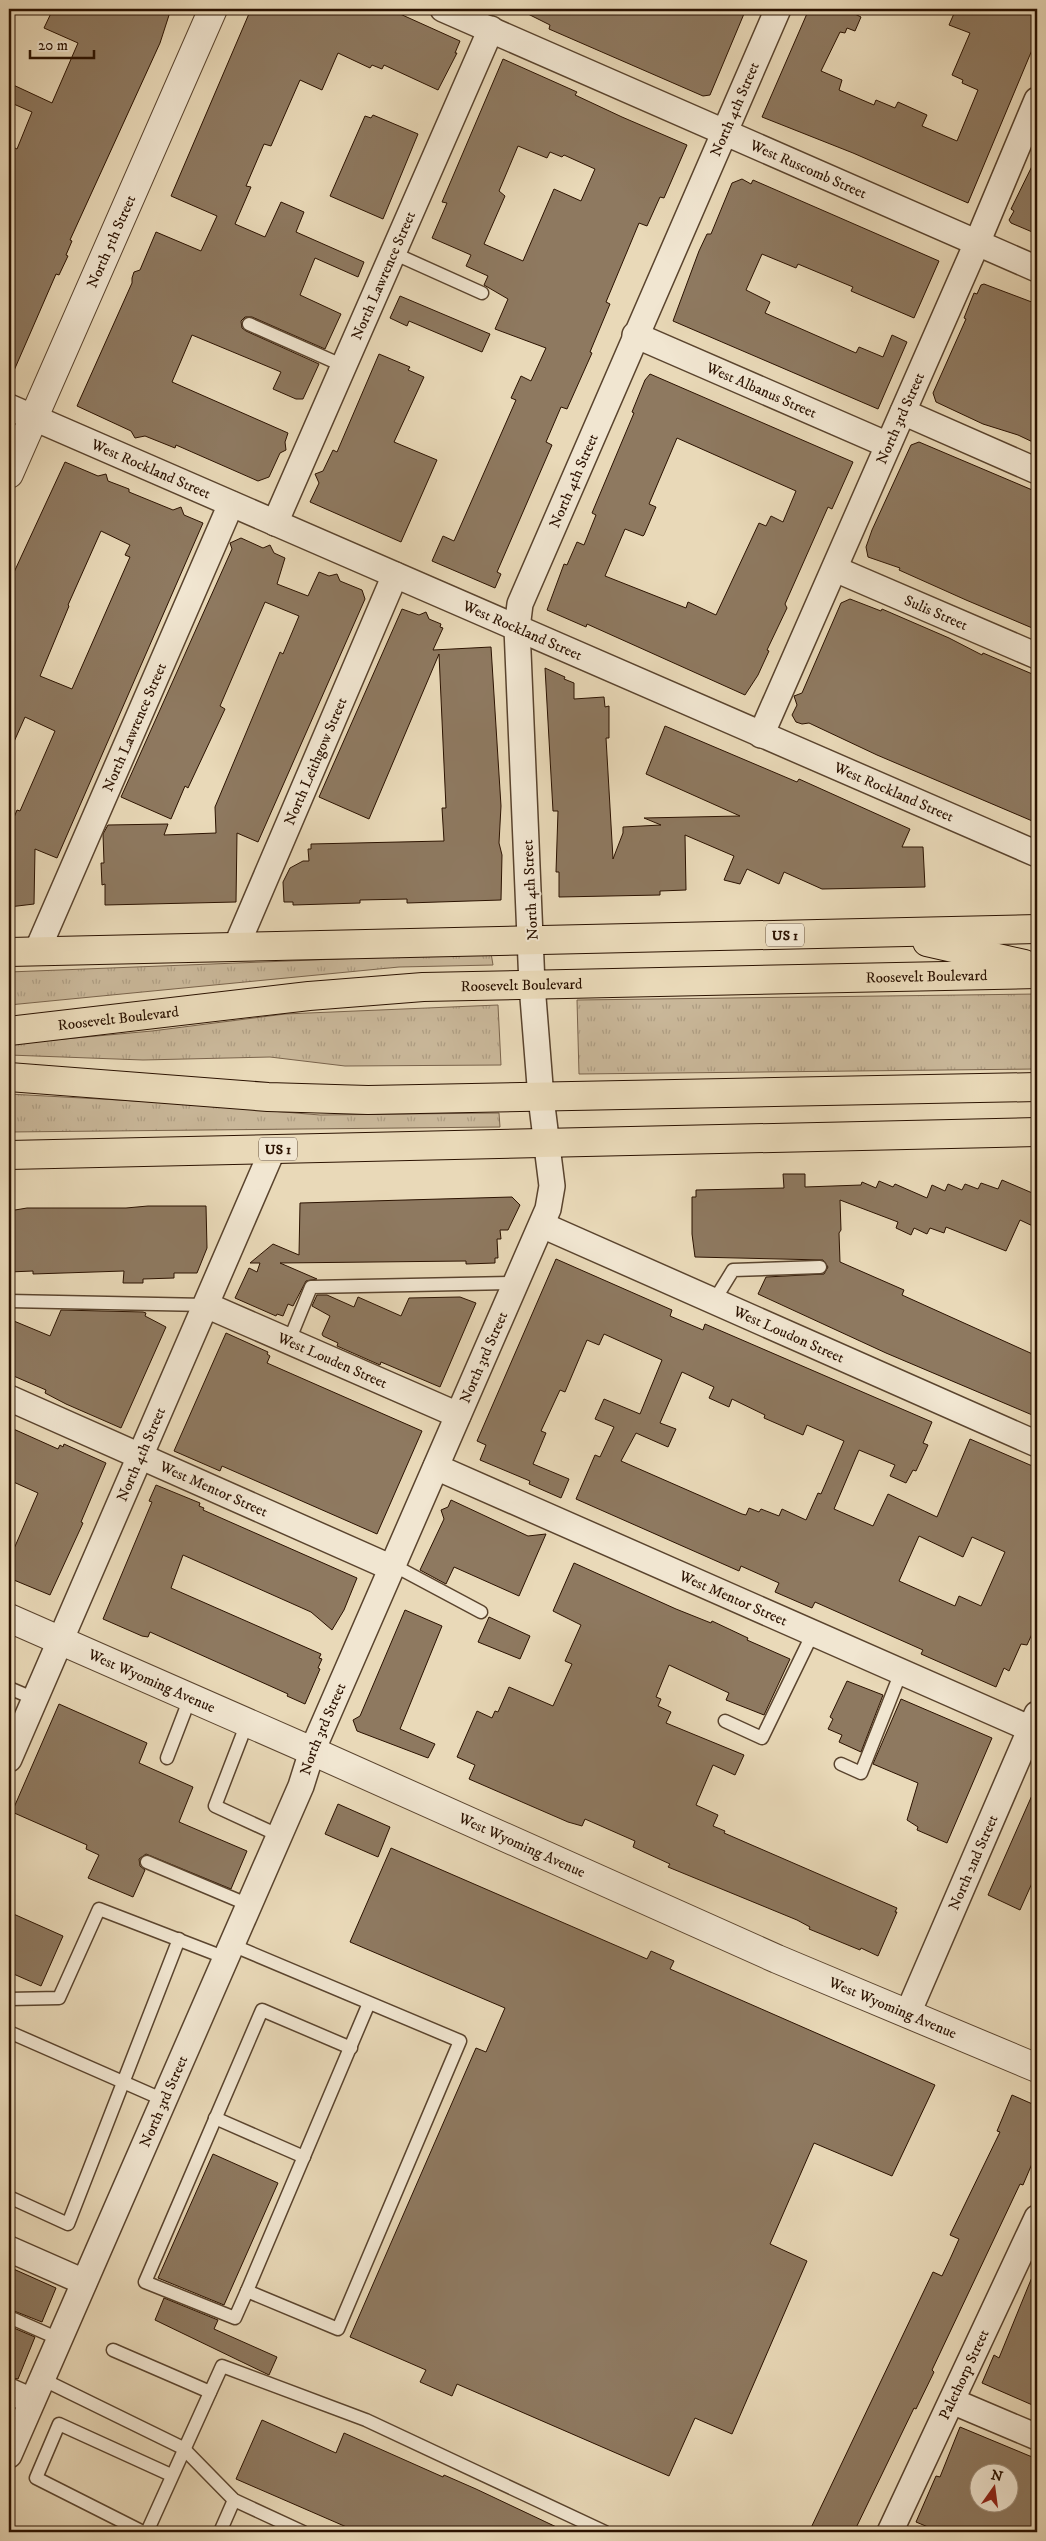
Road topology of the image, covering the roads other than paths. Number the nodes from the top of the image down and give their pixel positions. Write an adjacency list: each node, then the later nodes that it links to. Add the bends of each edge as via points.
1 (213, 9): 16 (street, North 5th Street)
2 (443, 9): 4 (street, West Ruscomb Street)
3 (778, 9): 6 (street, North 4th Street)
4 (490, 29): 6 (street, West Ruscomb Street); 8 (street, North Lawrence Street)
5 (1035, 112): 7 (street, North 3rd Street)
6 (724, 131): 7 (street, West Ruscomb Street); 12 (street, North 4th Street)
7 (977, 243): 9 (street, West Ruscomb Street); 15 (street, North 3rd Street)
8 (393, 253): 10 (lane); 13 (street, North Lawrence Street)
9 (1037, 269)
10 (482, 292)
11 (249, 324): 13 (lane)
12 (636, 335): 17 (street, West Albanus Street); 24 (street, North 4th Street, via 522,594)
13 (344, 366): 21 (street, North Lawrence Street)
14 (9, 407): 16 (street, West Rockland Street)
15 (903, 412): 17 (street, North 3rd Street); 18 (street)
16 (33, 418): 19 (street, North 5th Street); 20 (street, West Rockland Street)
17 (888, 445): 22 (street, North 3rd Street)
18 (1037, 471)
19 (9, 474)
20 (231, 504): 21 (street, West Rockland Street); 33 (street, North Lawrence Street)
21 (275, 523): 23 (street, West Rockland Street)
22 (835, 569): 25 (street, Sulis Street); 26 (street, North 3rd Street)
23 (395, 575): 24 (street, West Rockland Street); 31 (street, North Leithgow Street)
24 (518, 628): 26 (street, West Rockland Street); 30 (street, North 4th Street)
25 (1037, 656)
26 (761, 734): 27 (street, West Rockland Street)
27 (1037, 854)
28 (1037, 929): 29 (highway, US 1)
29 (886, 932): 30 (highway, US 1); 34 (highway)
30 (532, 940): 31 (highway, US 1); 36 (street, North 4th Street)
31 (236, 947): 33 (highway, US 1)
32 (9, 952): 33 (highway, US 1)
33 (37, 952)
34 (1037, 968)
35 (1037, 974): 36 (highway, Roosevelt Boulevard)
36 (532, 985): 37 (highway, Roosevelt Boulevard, via 338,993); 40 (street, North 3rd Street)
37 (9, 1031)
38 (9, 1077): 40 (highway, via 318,1099)
39 (1037, 1087): 40 (highway)
40 (541, 1098): 42 (street, North 3rd Street)
41 (1037, 1132): 42 (highway, US 1)
42 (547, 1142): 43 (highway, US 1); 45 (street, North 3rd Street, via 552,1186)
43 (274, 1149): 44 (highway, US 1); 50 (street, North 4th Street)
44 (9, 1155)
45 (542, 1225): 47 (street, North 3rd Street); 48 (street, West Loudon Street)
46 (820, 1267): 48 (lane, via 733,1270)
47 (516, 1283): 51 (lane, via 311,1287); 53 (street, North 3rd Street)
48 (714, 1301): 54 (street, West Loudon Street)
49 (9, 1302): 50 (lane)
50 (206, 1305): 51 (street, West Louden Street); 55 (street, North 4th Street)
51 (289, 1341): 53 (street, West Louden Street)
52 (9, 1398): 55 (street, West Mentor Street)
53 (458, 1415): 56 (street, North 3rd Street)
54 (1037, 1444)
55 (141, 1456): 57 (street, West Mentor Street); 61 (street, North 4th Street)
56 (436, 1467): 57 (street, North 3rd Street); 60 (street, West Mentor Street)
57 (392, 1567): 58 (lane); 69 (street, North 3rd Street)
58 (481, 1612)
59 (9, 1618): 61 (street, West Wyoming Avenue)
60 (813, 1633): 62 (street, West Mentor Street); 66 (lane, via 762,1738)
61 (61, 1641): 64 (street, West Wyoming Avenue); 65 (street, North 4th Street)
62 (900, 1672): 67 (street, West Mentor Street); 72 (lane, via 861,1773)
63 (9, 1688): 65 (lane)
64 (190, 1698): 68 (street, West Wyoming Avenue); 70 (lane)
65 (35, 1699): 71 (street, North 4th Street)
66 (725, 1721)
67 (1034, 1721): 80 (street, North 2nd Street)
68 (247, 1723): 69 (street, West Wyoming Avenue); 73 (lane, via 215,1806)
69 (312, 1751): 73 (street, North 3rd Street, via 302,1786); 80 (street, West Wyoming Avenue, via 768,1955)
70 (167, 1758)
71 (9, 1760)
72 (841, 1764)
73 (280, 1836): 75 (street, North 3rd Street)
74 (147, 1862): 75 (lane)
75 (249, 1905): 77 (street, North 3rd Street)
76 (179, 1939): 77 (lane); 78 (lane, via 99,1909 59,1998); 84 (lane)
77 (229, 1951): 79 (lane); 85 (street, North 3rd Street)
78 (9, 1999)
79 (369, 2003): 82 (lane); 93 (lane, via 460,2041 338,2329)
80 (908, 2013): 83 (street, West Wyoming Avenue)
81 (9, 2032): 84 (lane)
82 (350, 2048): 86 (lane, via 262,2010); 87 (lane)
83 (1029, 2064)
84 (124, 2081): 85 (lane); 88 (lane, via 68,2224)
85 (164, 2100): 92 (street, North 3rd Street)
86 (215, 2118): 87 (lane); 93 (lane, via 145,2282 235,2318)
87 (304, 2157): 93 (lane)
88 (9, 2197)
89 (1037, 2218): 91 (street, Palethorp Street)
90 (9, 2249): 92 (street)
91 (1027, 2265): 100 (street, Palethorp Street)
92 (84, 2282): 95 (street, North 3rd Street)
93 (248, 2291)
94 (9, 2317): 95 (lane)
95 (60, 2339): 97 (street, North 3rd Street)
96 (113, 2350): 99 (lane)
97 (37, 2390): 98 (street); 102 (lane); 103 (street, North 3rd Street)
98 (9, 2391)
99 (210, 2392): 102 (lane); 109 (lane, via 222,2366 366,2420)
100 (952, 2401): 101 (street); 110 (street, Palethorp Street)
101 (1037, 2437)
102 (183, 2448): 104 (lane); 105 (lane)
103 (9, 2454)
104 (171, 2475): 106 (lane); 106 (lane, via 59,2424 36,2478)
105 (234, 2500): 107 (lane); 108 (lane)
106 (145, 2532)
107 (220, 2532)
108 (303, 2532)
109 (605, 2532)
110 (890, 2532)

